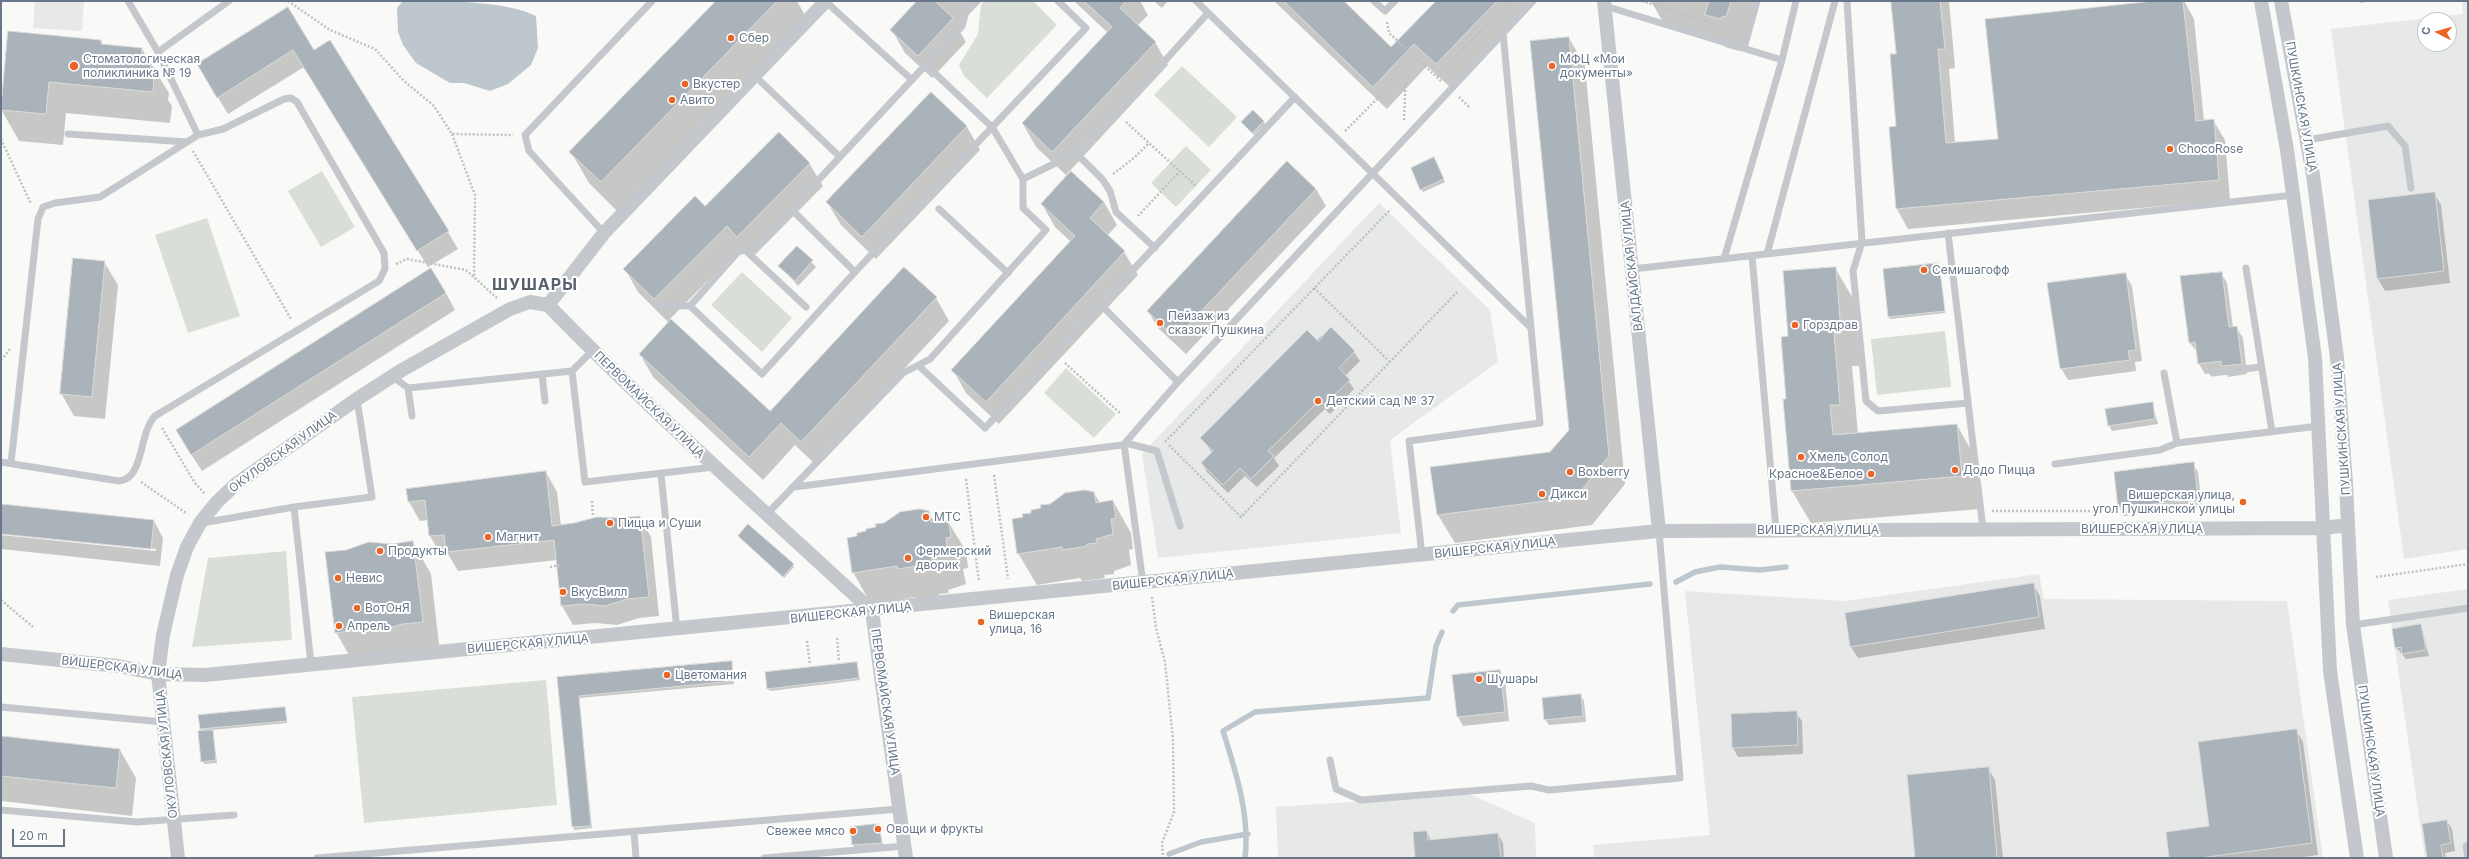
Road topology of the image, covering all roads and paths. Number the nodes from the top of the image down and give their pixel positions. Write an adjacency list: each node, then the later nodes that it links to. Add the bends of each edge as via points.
1 (128, 1): 26 (lane)
2 (229, 1): 26 (lane)
3 (288, 1): 40 (path, via 330,30 375,49 404,81 434,106)
4 (652, 1): 64 (lane, via 525,135 529,151)
5 (826, 1): 31 (street); 33 (lane)
6 (969, 1): 29 (lane, via 962,26)
7 (1058, 1): 37 (lane, via 1086,28)
8 (1196, 1): 22 (lane)
9 (1374, 1): 21 (lane)
10 (1395, 1): 21 (lane)
11 (1508, 1): 32 (path)
12 (1533, 1): 24 (lane)
13 (1642, 1): 23 (path, via 1724,27 1736,23)
14 (1757, 1): 25 (lane)
15 (1796, 1): 28 (lane)
16 (1834, 1): 68 (lane)
17 (1847, 1): 65 (lane)
18 (2261, 1): 57 (street, ПУШКИНСКАЯ УЛИЦА)
19 (2281, 1): 45 (street, ПУШКИНСКАЯ УЛИЦА)
20 (1610, 4): 25 (lane); 71 (street, ВАЛДАЙСКАЯ УЛИЦА)
21 (1385, 11): 27 (path, via 1389,33)
22 (1208, 13): 35 (lane); 49 (lane, via 1117,114)
23 (1740, 18)
24 (1503, 33): 34 (lane); 85 (lane)
25 (1744, 48): 28 (lane)
26 (158, 52): 41 (lane)
27 (1417, 59): 30 (path); 32 (path)
28 (1782, 60): 70 (lane)
29 (926, 65): 33 (lane); 37 (lane)
30 (1406, 70): 44 (path); 46 (path)
31 (755, 76): 50 (lane); 64 (street)
32 (1437, 77): 34 (path)
33 (912, 80): 50 (lane)
34 (1451, 90): 36 (path); 46 (lane)
35 (1295, 97): 44 (lane); 66 (lane)
36 (1470, 108)
37 (992, 127): 54 (lane); 74 (lane)
38 (1133, 128): 48 (path)
39 (68, 134): 47 (lane)
40 (452, 134): 42 (path); 76 (path, via 475,195)
41 (198, 135): 47 (lane); 73 (lane, via 223,129 284,99 291,98 297,102 384,253)
42 (506, 135)
43 (1, 139): 62 (path)
44 (1338, 139): 53 (lane)
45 (2307, 140): 56 (lane, via 2388,126 2405,146); 129 (street, ПУШКИНСКАЯ УЛИЦА, via 2337,358)
46 (1404, 141): 53 (lane)
47 (187, 142): 62 (lane, via 100,197 55,203 43,208); 86 (path)
48 (1148, 143): 51 (path); 52 (path, via 1134,158)
49 (1076, 153): 54 (lane); 66 (lane, via 1103,180 1110,191 1116,212)
50 (840, 157): 59 (lane)
51 (1180, 171): 55 (path); 61 (path)
52 (1112, 174)
53 (1374, 174): 85 (lane); 97 (lane)
54 (1023, 179): 75 (lane, via 1023,208 1046,230)
55 (1197, 187)
56 (2411, 188)
57 (2294, 195): 63 (lane); 105 (street, ПУШКИНСКАЯ УЛИЦА, via 2315,358)
58 (1395, 204): 77 (path)
59 (791, 209): 67 (lane, via 756,247); 74 (lane)
60 (939, 209): 75 (lane)
61 (1137, 217)
62 (38, 220): 112 (lane)
63 (1948, 232): 65 (lane); 101 (lane)
64 (604, 233): 79 (street)
65 (1862, 242): 68 (lane); 101 (lane, via 1853,271 1866,401 1878,411)
66 (1154, 248): 81 (lane)
67 (745, 250): 82 (lane, via 738,252); 83 (lane)
68 (1767, 254): 69 (lane)
69 (1752, 256): 70 (lane); 133 (lane)
70 (1724, 259): 71 (lane)
71 (1632, 268): 134 (street, ВАЛДАЙСКАЯ УЛИЦА)
72 (2246, 268): 91 (lane)
73 (385, 269): 76 (path, via 408,259 466,270); 86 (lane, via 379,281)
74 (855, 272): 82 (lane, via 762,374)
75 (1008, 273): 90 (lane, via 930,359)
76 (474, 278): 84 (path)
77 (1314, 288): 88 (path); 108 (path)
78 (1458, 291): 88 (path)
79 (548, 305): 84 (street, ОКУЛОВСКАЯ УЛИЦА, via 530,302); 87 (street, ПЕРВОМАЙСКАЯ УЛИЦА)
80 (658, 305): 82 (lane)
81 (1101, 305): 90 (lane, via 985,428); 97 (lane)
82 (690, 306)
83 (806, 307)
84 (510, 309): 96 (street, ОКУЛОВСКАЯ УЛИЦА)
85 (1530, 326): 137 (lane, via 1540,423 1409,442)
86 (297, 330): 117 (lane, via 155,416 145,432)
87 (592, 351): 92 (lane); 114 (street, ПЕРВОМАЙСКАЯ УЛИЦА)
88 (1390, 362): 108 (path, via 1241,517)
89 (1065, 363): 102 (path)
90 (919, 366): 119 (lane, via 904,373)
91 (2260, 367): 95 (lane); 106 (lane)
92 (572, 371): 94 (lane); 115 (lane, via 585,482)
93 (2164, 373): 109 (lane)
94 (542, 374): 98 (lane); 100 (lane)
95 (2214, 374)
96 (392, 376): 98 (lane); 99 (street, ОКУЛОВСКАЯ УЛИЦА)
97 (1178, 382): 110 (lane)
98 (408, 388): 103 (lane)
99 (357, 399): 122 (lane, via 372,497); 128 (street, ОКУЛОВСКАЯ УЛИЦА, via 236,484)
100 (545, 402)
101 (1968, 403): 132 (lane)
102 (1122, 414)
103 (412, 416)
104 (161, 426): 120 (path, via 194,483)
105 (2319, 426): 106 (lane); 131 (street, ПУШКИНСКАЯ УЛИЦА)
106 (2272, 432): 109 (lane)
107 (1159, 442): 108 (path)
108 (1166, 442)
109 (2177, 442): 113 (lane, via 2160,450)
110 (1124, 444): 119 (lane); 130 (lane, via 1157,451); 144 (lane)
111 (1, 462): 112 (lane)
112 (11, 463): 117 (lane, via 119,481)
113 (2055, 464)
114 (714, 467): 115 (lane); 126 (street, ПЕРВОМАЙСКАЯ УЛИЦА)
115 (661, 474): 150 (lane)
116 (994, 475): 142 (path)
117 (132, 476): 125 (path)
118 (966, 479): 143 (path)
119 (794, 487): 126 (lane)
120 (204, 494)
121 (592, 501): 127 (path)
122 (294, 507): 128 (lane); 155 (lane)
123 (1984, 511): 124 (path)
124 (2110, 511)
125 (186, 513)
126 (766, 515): 147 (street, ПЕРВОМАЙСКАЯ УЛИЦА)
127 (593, 517)
128 (200, 523): 157 (street, ОКУЛОВСКАЯ УЛИЦА, via 187,547 177,575 163,636)
129 (2348, 525): 131 (street, ВИШЕРСКАЯ УЛИЦА); 148 (street, ПУШКИНСКАЯ УЛИЦА)
130 (1180, 526)
131 (2323, 528): 132 (street, ВИШЕРСКАЯ УЛИЦА); 175 (street, ПУШКИНСКАЯ УЛИЦА, via 2330,671)
132 (1983, 529): 133 (street, ВИШЕРСКАЯ УЛИЦА)
133 (1776, 530): 134 (street, ВИШЕРСКАЯ УЛИЦА)
134 (1659, 531): 137 (street, ВИШЕРСКАЯ УЛИЦА); 160 (lane, via 1680,778 1549,790 1531,786 1361,800 1336,789)
135 (526, 543): 136 (path)
136 (528, 550)
137 (1422, 555): 144 (street, ВИШЕРСКАЯ УЛИЦА)
138 (2468, 564): 141 (path)
139 (560, 565): 140 (path)
140 (550, 567)
141 (2376, 577)
142 (1008, 580)
143 (980, 583)
144 (1146, 583): 147 (street, ВИШЕРСКАЯ УЛИЦА); 174 (path, via 1165,662 1173,740 1174,812 1162,843)
145 (1, 600): 149 (path)
146 (2468, 608): 148 (lane)
147 (872, 610): 150 (street, ВИШЕРСКАЯ УЛИЦА); 161 (street, ПЕРВОМАЙСКАЯ УЛИЦА)
148 (2353, 625): 176 (street, ПУШКИНСКАЯ УЛИЦА)
149 (33, 627)
150 (677, 630): 155 (street, ВИШЕРСКАЯ УЛИЦА)
151 (836, 638): 154 (path)
152 (807, 641): 156 (path)
153 (1, 654): 157 (street, ВИШЕРСКАЯ УЛИЦА, via 118,666)
154 (839, 661)
155 (310, 664): 157 (street, ВИШЕРСКАЯ УЛИЦА, via 205,675)
156 (810, 665)
157 (158, 674): 159 (street, ОКУЛОВСКАЯ УЛИЦА)
158 (1, 707): 159 (lane)
159 (163, 722): 164 (street, ОКУЛОВСКАЯ УЛИЦА)
160 (1330, 760)
161 (899, 809): 165 (lane); 167 (street, ПЕРВОМАЙСКАЯ УЛИЦА)
162 (1, 810): 164 (lane, via 137,822)
163 (234, 815): 164 (lane)
164 (174, 820): 169 (street, ОКУЛОВСКАЯ УЛИЦА)
165 (634, 832): 168 (lane); 172 (lane)
166 (2468, 845): 177 (lane)
167 (905, 852): 173 (lane)
168 (358, 856): 171 (lane)
169 (178, 858)
170 (316, 858): 171 (lane)
171 (322, 858)
172 (636, 858)
173 (764, 858)
174 (1163, 858)
175 (2357, 858)
176 (2386, 858)
177 (2468, 858)

